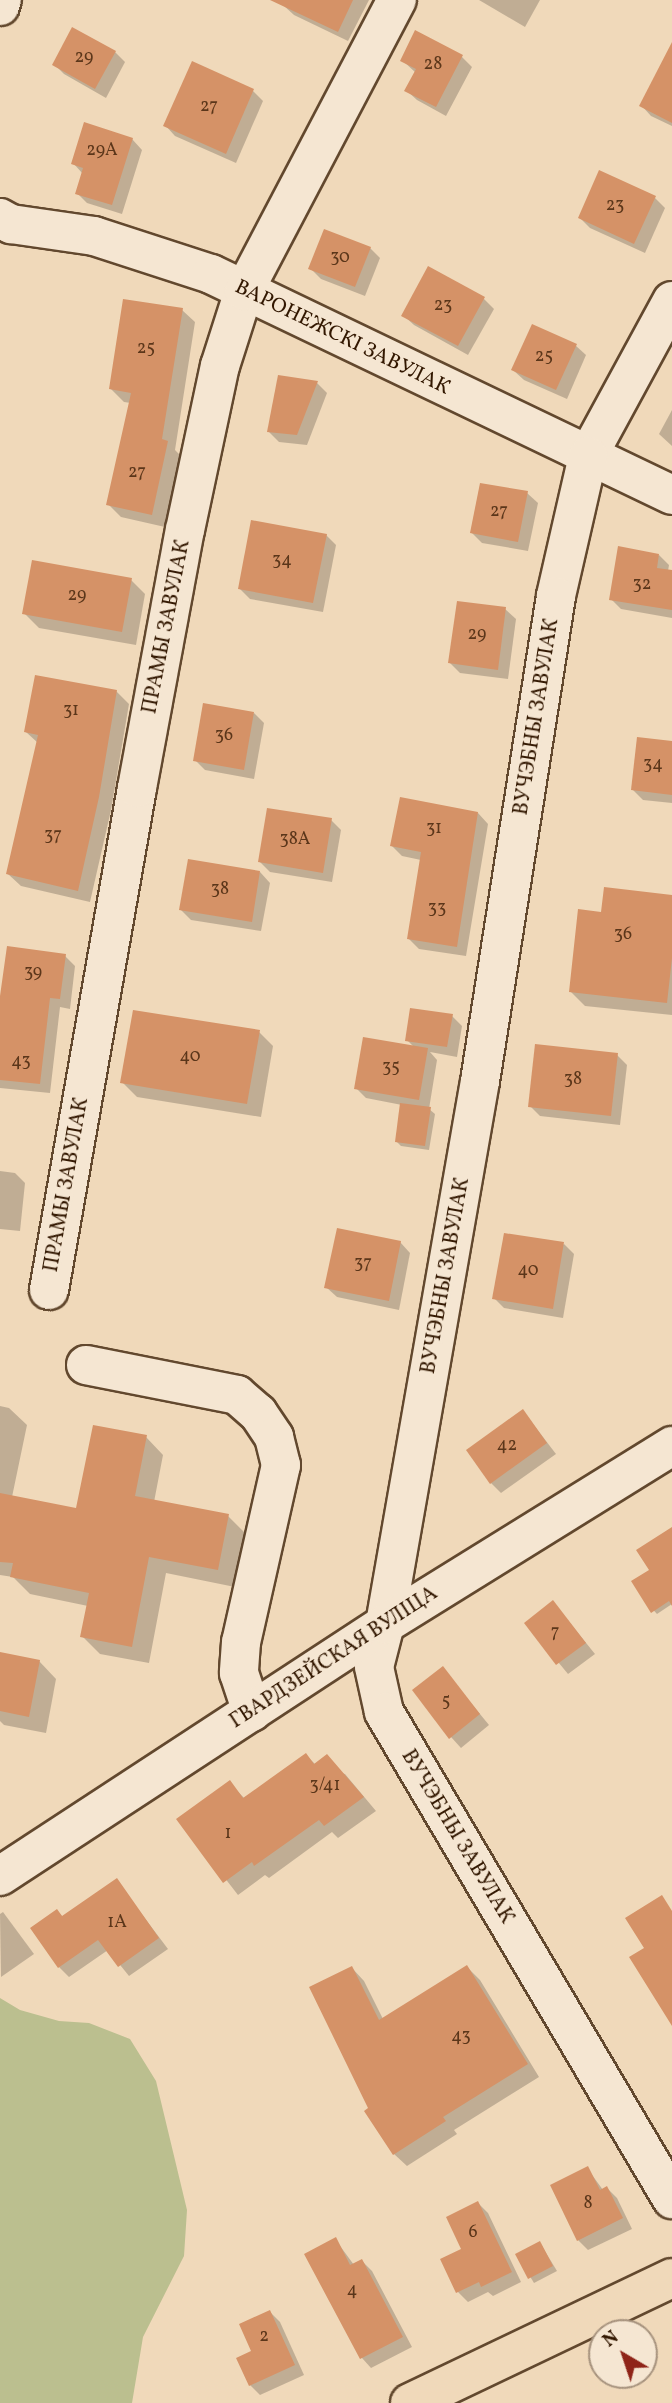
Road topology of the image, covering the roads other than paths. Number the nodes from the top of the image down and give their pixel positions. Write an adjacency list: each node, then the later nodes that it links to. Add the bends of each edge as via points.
1 (2, 0): 3 (street)
2 (397, 0): 5 (street, ПРАМЫ ЗАВУЛАК)
3 (0, 6)
4 (0, 218): 5 (street, ВАРОНЕЖСКІ ЗАВУЛАК, via 11,224 94,236 211,274)
5 (244, 291): 7 (street, ВАРОНЕЖСКІ ЗАВУЛАК); 9 (street, ПРАМЫ ЗАВУЛАК, via 220,366 185,530)
6 (672, 301): 7 (street, ВУЧЭБНЫ ЗАВУЛАК)
7 (588, 456): 8 (street, ВАРОНЕЖСКІ ЗАВУЛАК); 12 (street, ВУЧЭБНЫ ЗАВУЛАК, via 556,596 480,1082)
8 (672, 495)
9 (49, 1290)
10 (86, 1365): 13 (street, via 237,1395 258,1413 274,1437 281,1465 241,1642 239,1673)
11 (672, 1446): 12 (street, ГВАРДЗЕЙСКАЯ ВУЛІЦА)
12 (385, 1624): 13 (street, ГВАРДЗЕЙСКАЯ ВУЛІЦА); 15 (street, ВУЧЭБНЫ ЗАВУЛАК, via 374,1667 384,1712)
13 (252, 1712): 14 (street, ГВАРДЗЕЙСКАЯ ВУЛІЦА)
14 (0, 1876)
15 (672, 2199)
16 (672, 2278): 17 (main road)
17 (410, 2403)

